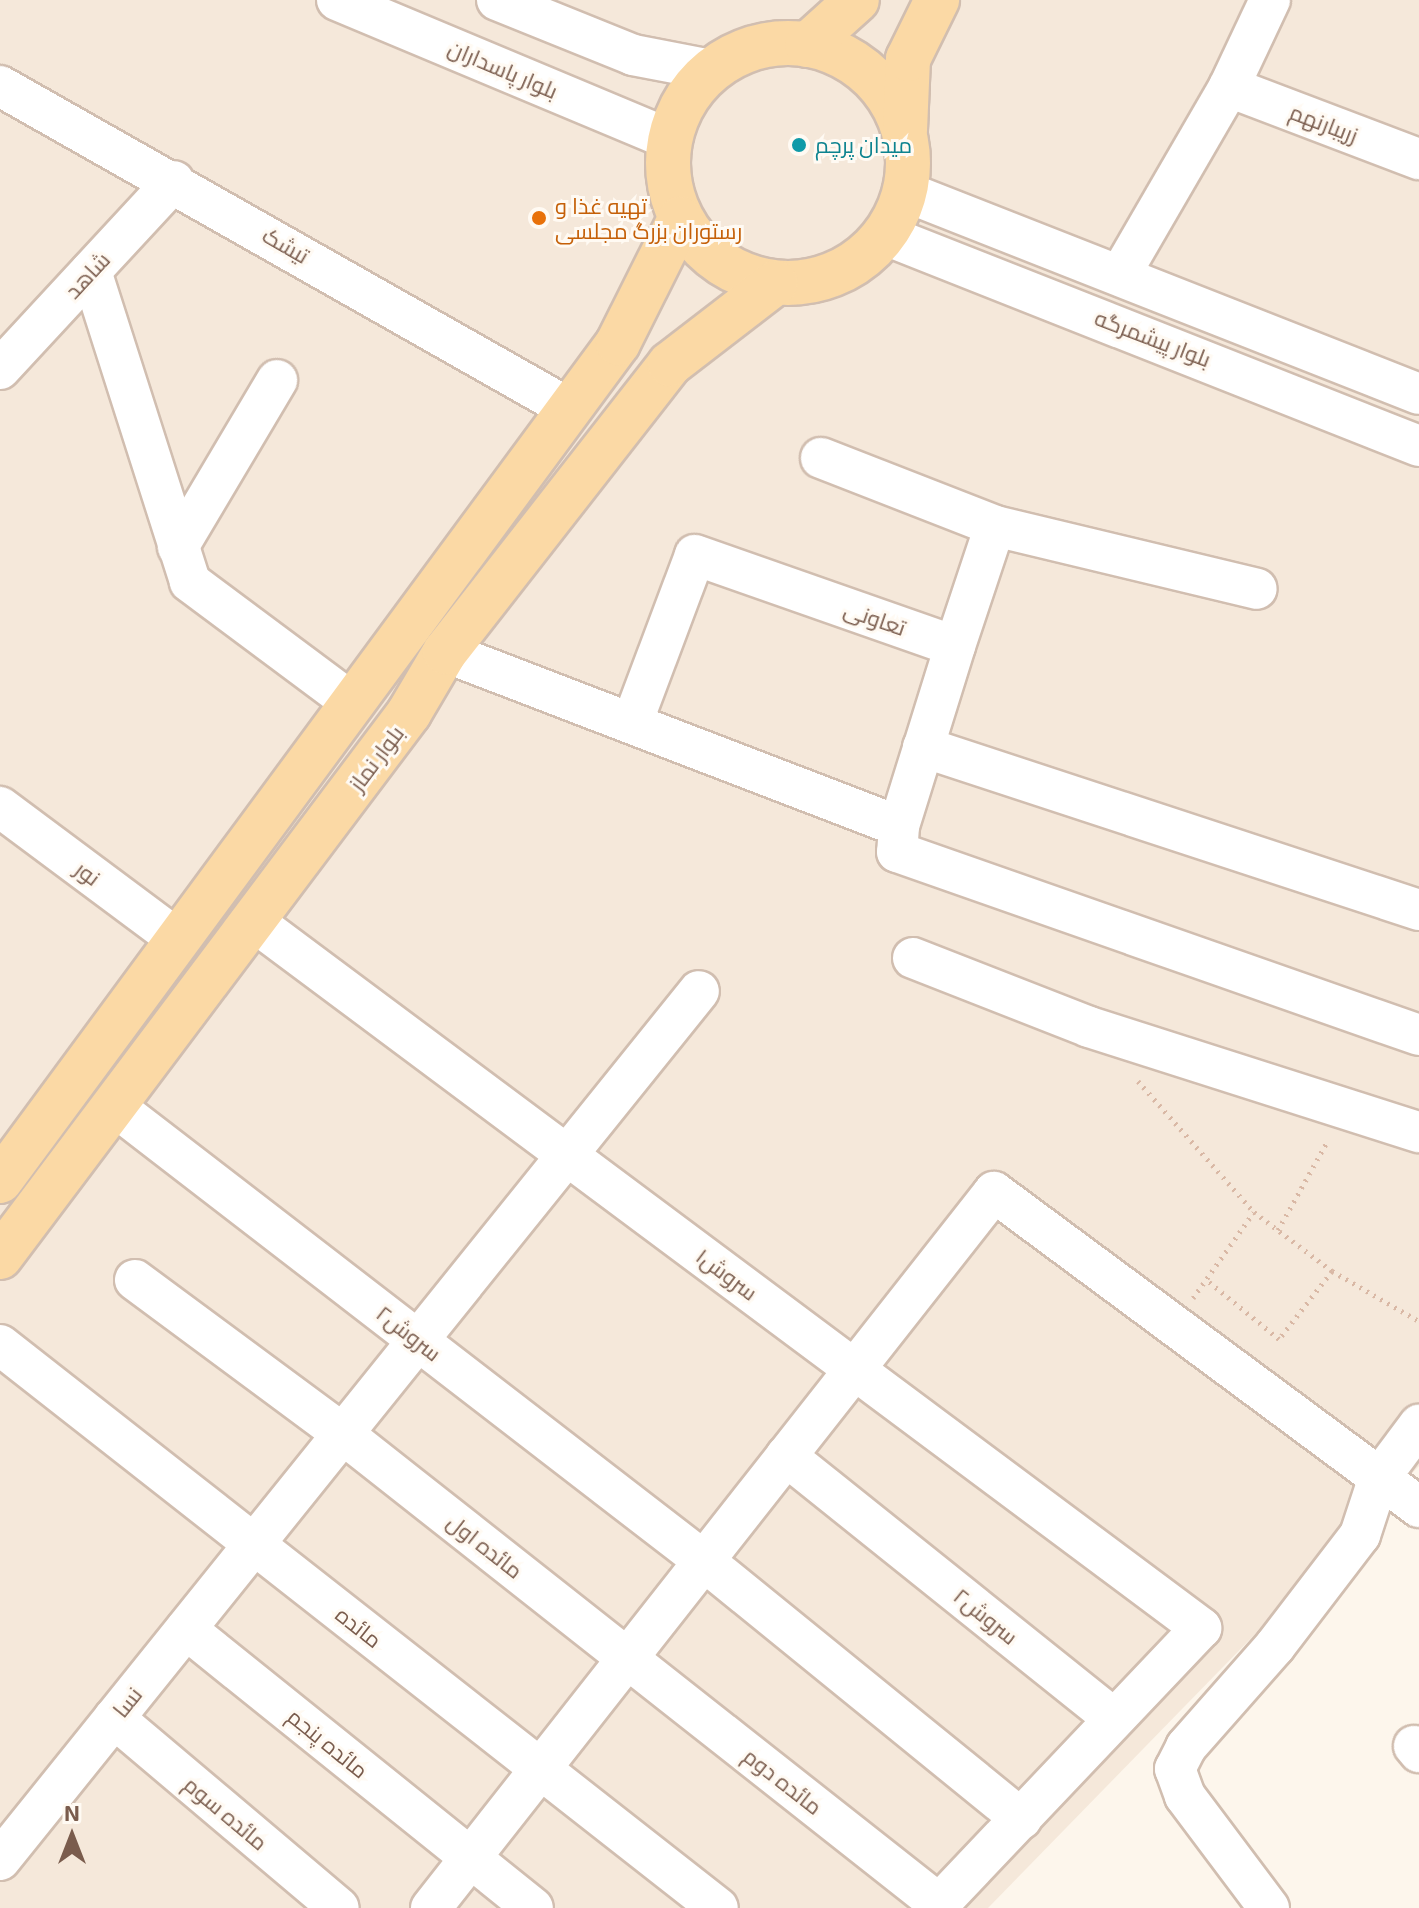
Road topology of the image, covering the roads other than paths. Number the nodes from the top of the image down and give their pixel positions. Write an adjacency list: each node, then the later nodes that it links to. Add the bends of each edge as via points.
1 (337, 0): 11 (street, بلوار پاسداران)
2 (497, 0): 7 (street, via 633,55)
3 (857, 0): 6 (main road)
4 (937, 0): 10 (main road, via 908,59)
5 (1270, 0): 9 (street)
6 (807, 45): 7 (main road, via 751,49); 10 (main road, via 840,55 869,74 891,101)
7 (711, 70): 11 (main road, via 684,101)
8 (0, 86): 13 (street, تیشک)
9 (1229, 87): 12 (street, زریبارنهم); 18 (street)
10 (904, 133): 14 (main road)
11 (669, 139): 15 (main road, via 667,180)
12 (1419, 159)
13 (174, 181): 17 (street, شاهد); 23 (street, تیشک)
14 (906, 192): 16 (main road); 18 (street, بلوار پیشمرگه)
15 (680, 219): 19 (main road, via 704,250 737,272); 23 (main road, via 618,343)
16 (885, 235): 19 (main road, via 836,274); 24 (street, بلوار پیشمرگه)
17 (91, 271): 20 (street, شاهد); 27 (street)
18 (1120, 275): 22 (street, بلوار پیشمرگه)
19 (775, 283): 30 (main road, بلوار نماز, via 670,364)
20 (0, 369)
21 (277, 380): 27 (street)
22 (1419, 394)
23 (570, 409): 31 (main road)
24 (1419, 446)
25 (821, 458): 26 (street)
26 (995, 526): 28 (street); 29 (street)
27 (178, 547): 31 (street, via 190,582)
28 (1257, 589)
29 (955, 646): 32 (street, تعاونی, via 695,555); 33 (street)
30 (445, 652): 32 (street); 37 (main road, بلوار نماز, via 409,713)
31 (351, 702): 38 (main road)
32 (632, 723): 35 (street)
33 (923, 747): 35 (street); 36 (street)
34 (0, 807): 38 (street, نور)
35 (899, 826): 41 (street, via 897,852)
36 (1419, 910)
37 (253, 921): 42 (main road, بلوار نماز); 44 (street, سروش۱)
38 (176, 938): 45 (main road)
39 (913, 958): 43 (street, via 1089,1027)
40 (699, 991): 44 (street, نسا)
41 (1419, 1035)
42 (114, 1106): 46 (main road, بلوار نماز); 48 (street, سروش۲)
43 (1419, 1132)
44 (567, 1156): 48 (street, نسا); 50 (street, سروش۱)
45 (0, 1181)
46 (0, 1257)
47 (135, 1280): 52 (street, مائده اول)
48 (418, 1340): 52 (street, نسا); 57 (street, سروش۲)
49 (0, 1345): 56 (street, مائده)
50 (855, 1369): 53 (street); 54 (street, via 994,1192); 60 (street, سروش۱, via 1201,1628)
51 (1419, 1425): 54 (street)
52 (343, 1434): 56 (street, نسا); 59 (street, مائده اول)
53 (786, 1456): 57 (street); 60 (street, سروش۲)
54 (1378, 1480): 55 (street); 71 (street, via 1360,1535 1275,1646 1186,1747 1175,1769 1185,1796)
55 (1419, 1507)
56 (254, 1544): 58 (street, نسا); 62 (street, مائده)
57 (704, 1561): 59 (street); 63 (street)
58 (186, 1629): 61 (street, نسا); 64 (street, مائده پنجم)
59 (627, 1659): 62 (street); 66 (street, مائده دوم)
60 (1112, 1717): 63 (street)
61 (114, 1718): 65 (street, نسا); 67 (street, مائده سوم)
62 (540, 1769): 64 (street); 70 (street, مائده)
63 (1021, 1819): 66 (street)
64 (471, 1858): 68 (street); 69 (street, مائده پنجم)
65 (0, 1860)
66 (937, 1906)
67 (339, 1908)
68 (431, 1908)
69 (533, 1908)
70 (718, 1908)
71 (1269, 1908)

